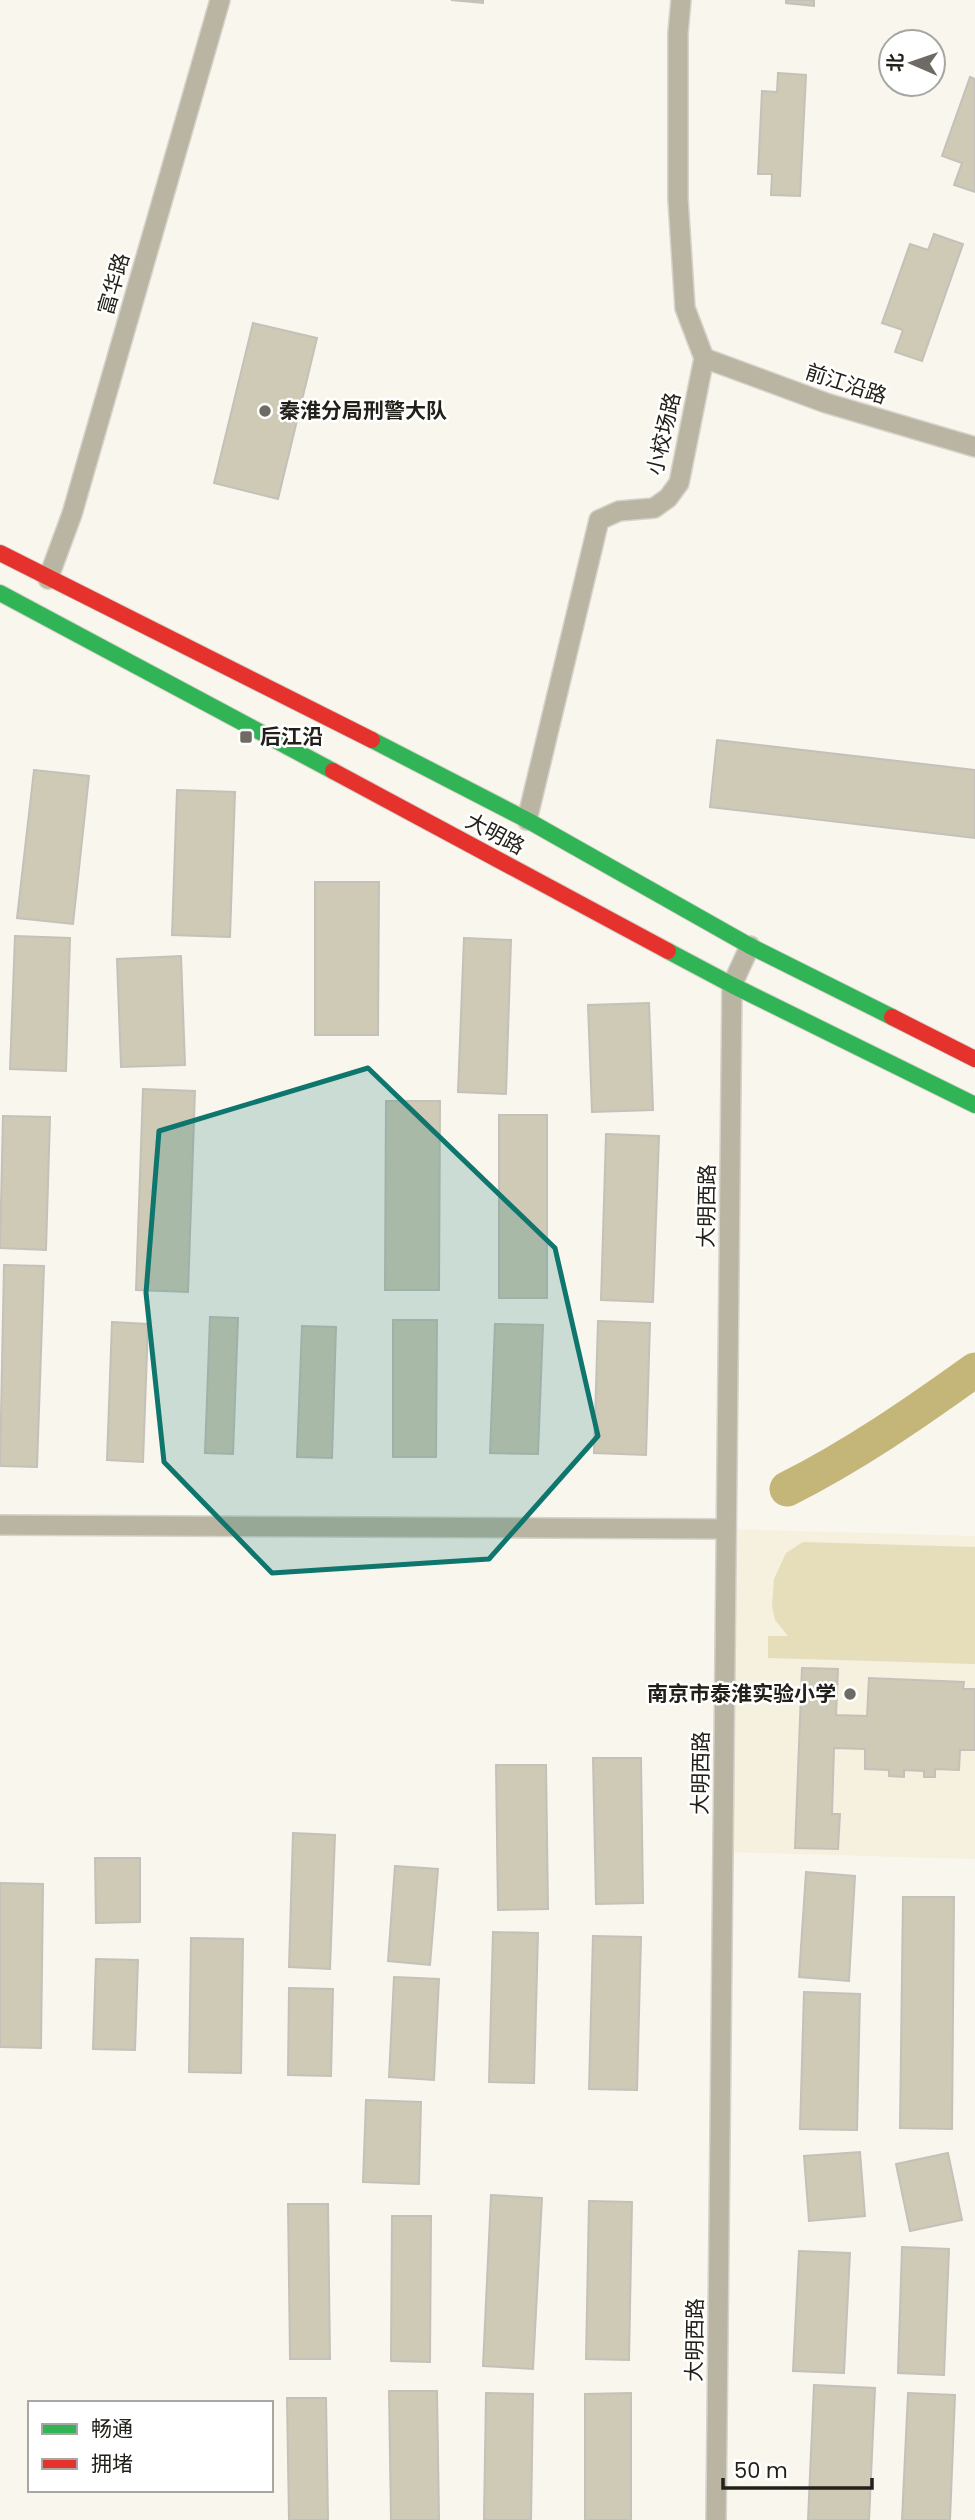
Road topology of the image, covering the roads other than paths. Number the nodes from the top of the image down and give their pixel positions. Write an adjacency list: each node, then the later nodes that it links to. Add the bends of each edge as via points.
1 (220, 0): 6 (street, 富华路, via 72,514)
2 (681, 0): 3 (street, via 678,198 685,308)
3 (704, 358): 4 (street, 前江沿路, via 825,403); 8 (street, 小校场路, via 679,483 654,508 619,511 599,520)
4 (975, 447)
5 (0, 553): 6 (main road)
6 (48, 579): 8 (main road)
7 (0, 593): 10 (main road, 大明路)
8 (527, 820): 9 (main road)
9 (750, 946): 10 (street, 大明西路); 11 (main road)
10 (732, 985): 12 (main road, 大明路); 14 (street, 大明西路)
11 (975, 1059)
12 (975, 1105)
13 (0, 1525): 14 (street)
14 (726, 1529): 15 (street, 大明西路)
15 (716, 2520)

